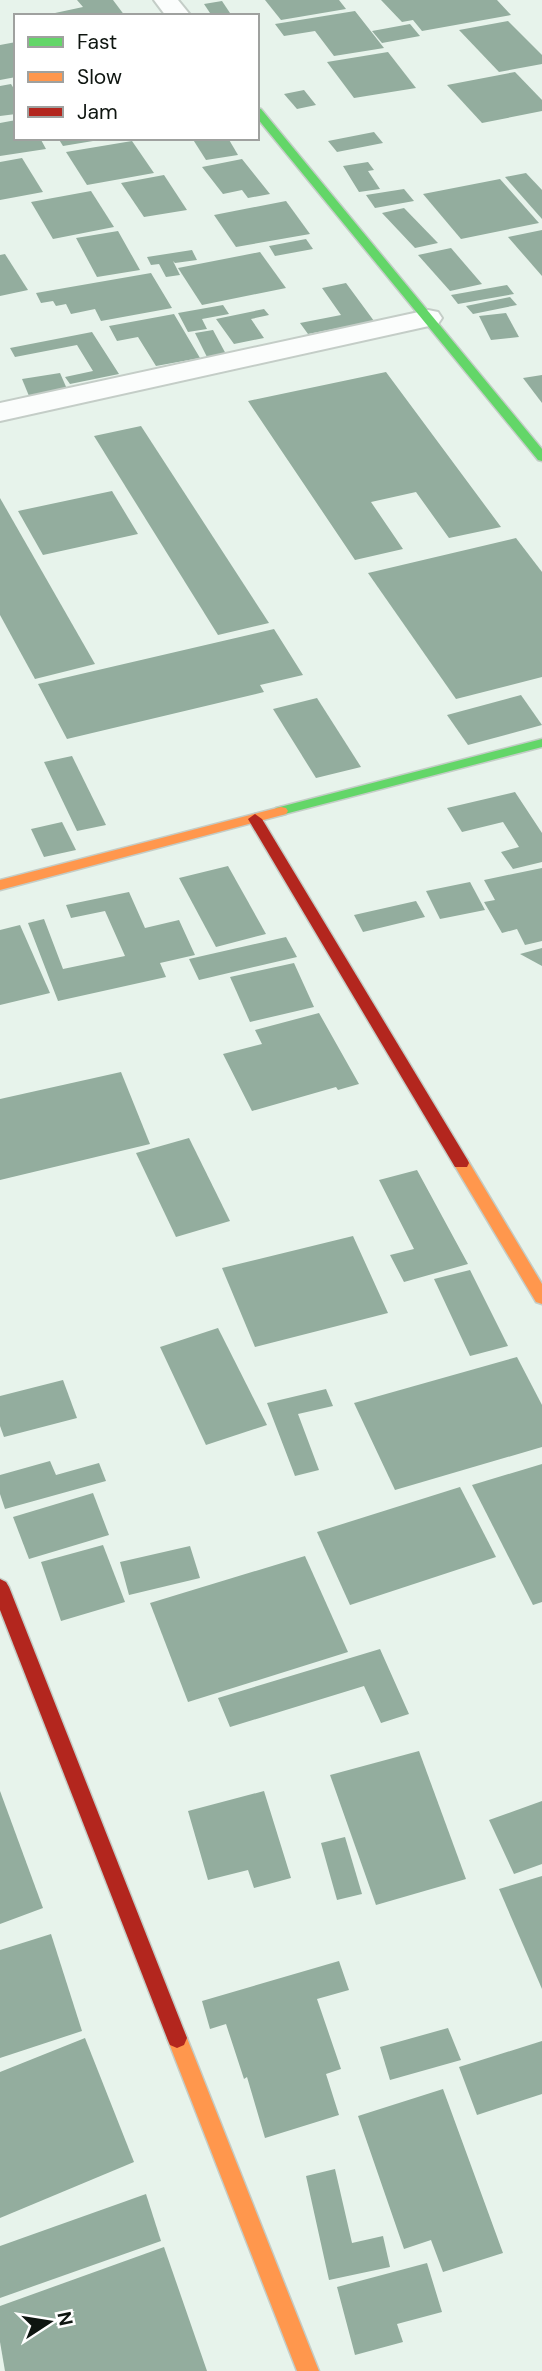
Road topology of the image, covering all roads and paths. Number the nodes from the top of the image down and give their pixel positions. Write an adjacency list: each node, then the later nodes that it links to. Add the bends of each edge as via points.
1 (259, 113): 2 (street)
2 (428, 318): 3 (street); 4 (street)
3 (2, 407)
4 (542, 457)
5 (542, 743): 6 (street)
6 (255, 818): 7 (street); 8 (street)
7 (0, 885)
8 (542, 1298)
9 (0, 1587): 10 (street)
10 (308, 2371)

